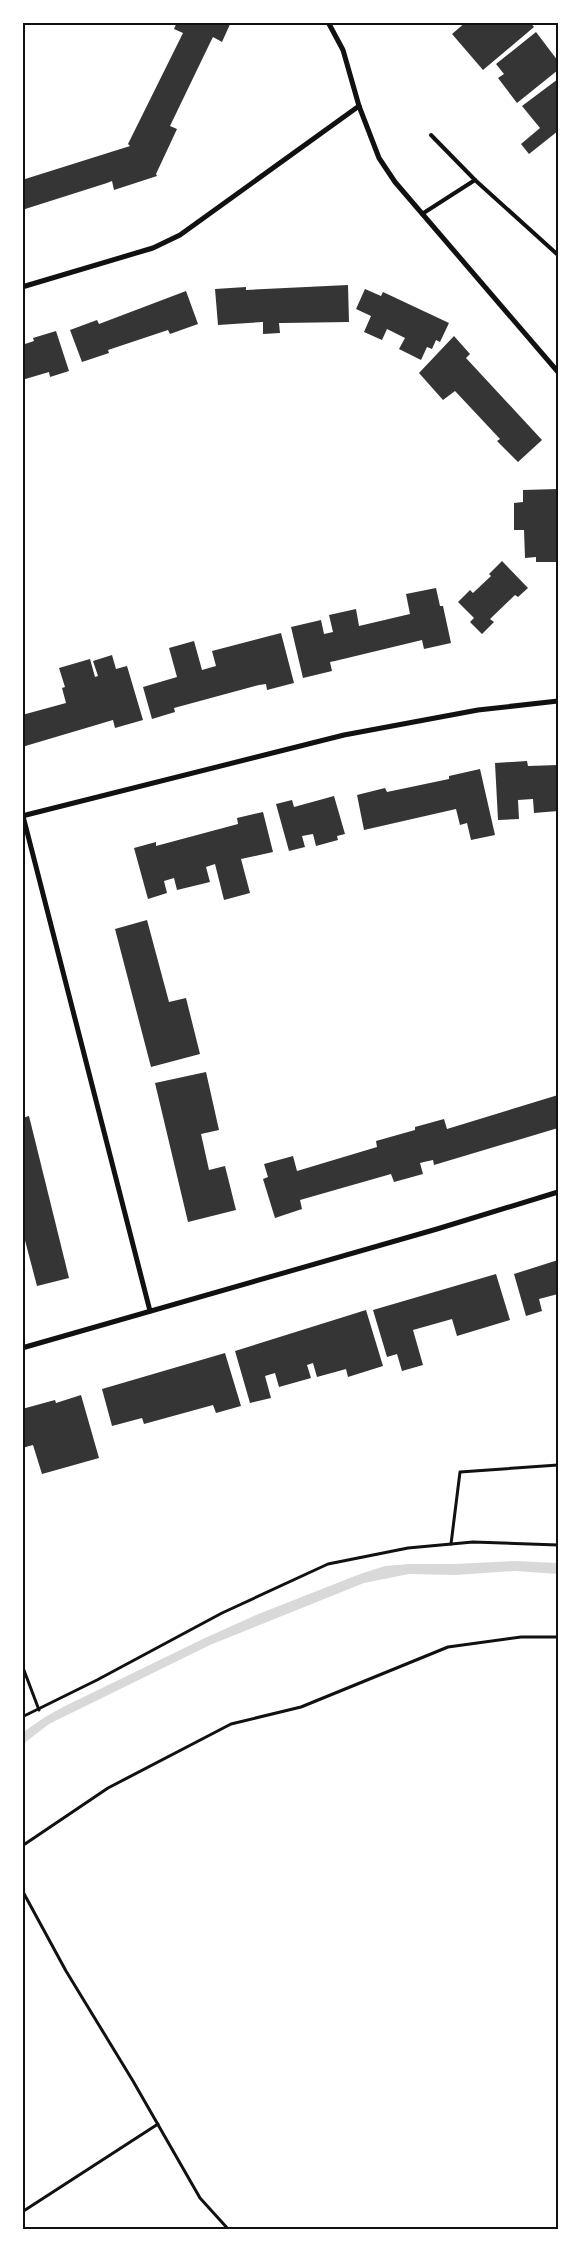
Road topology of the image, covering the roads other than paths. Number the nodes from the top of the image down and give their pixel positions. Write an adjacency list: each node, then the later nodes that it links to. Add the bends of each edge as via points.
1 (328, 22): 2 (street, via 343,50)
2 (359, 106): 5 (street, via 379,158); 7 (street, via 180,235 153,248)
3 (431, 136): 4 (lane)
4 (475, 180): 5 (lane); 6 (lane)
5 (422, 214): 8 (street)
6 (558, 254)
7 (22, 287)
8 (558, 372)
9 (558, 701): 10 (street, via 478,710 344,735)
10 (23, 816): 12 (street)
11 (558, 1192): 12 (street)
12 (150, 1311): 13 (street)
13 (22, 1348)

